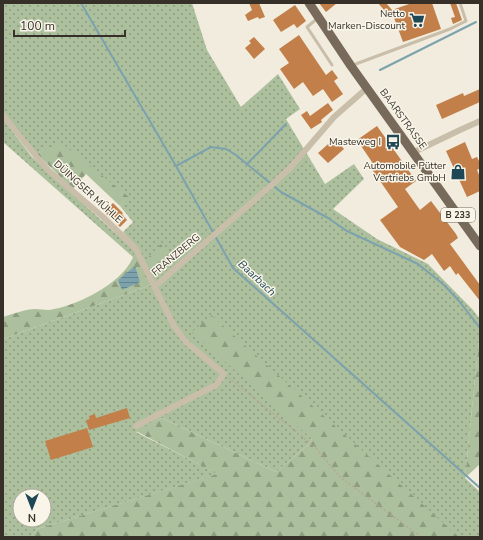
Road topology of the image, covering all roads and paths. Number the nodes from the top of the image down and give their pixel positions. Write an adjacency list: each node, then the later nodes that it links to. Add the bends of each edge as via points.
1 (309, 3): 3 (main road, BAARSTRASSE / B 233)
2 (460, 3): 5 (lane, via 466,21)
3 (319, 18): 4 (lane, via 307,27); 5 (main road, BAARSTRASSE / B 233)
4 (332, 65)
5 (351, 66): 6 (main road, BAARSTRASSE / B 233)
6 (367, 88): 9 (main road, BAARSTRASSE / B 233); 11 (street, FRANZBERG, via 334,117 290,168)
7 (3, 115): 11 (street, DÜINGSER MÜHLE, via 48,170 136,249)
8 (480, 121): 9 (street)
9 (414, 152): 10 (main road, BAARSTRASSE / B 233)
10 (480, 246)
11 (154, 286): 12 (street, FRANZBERG, via 174,326 186,342)
12 (224, 374): 13 (street, via 216,385); 14 (path, via 315,448 340,477)
13 (136, 426)
14 (421, 537)

